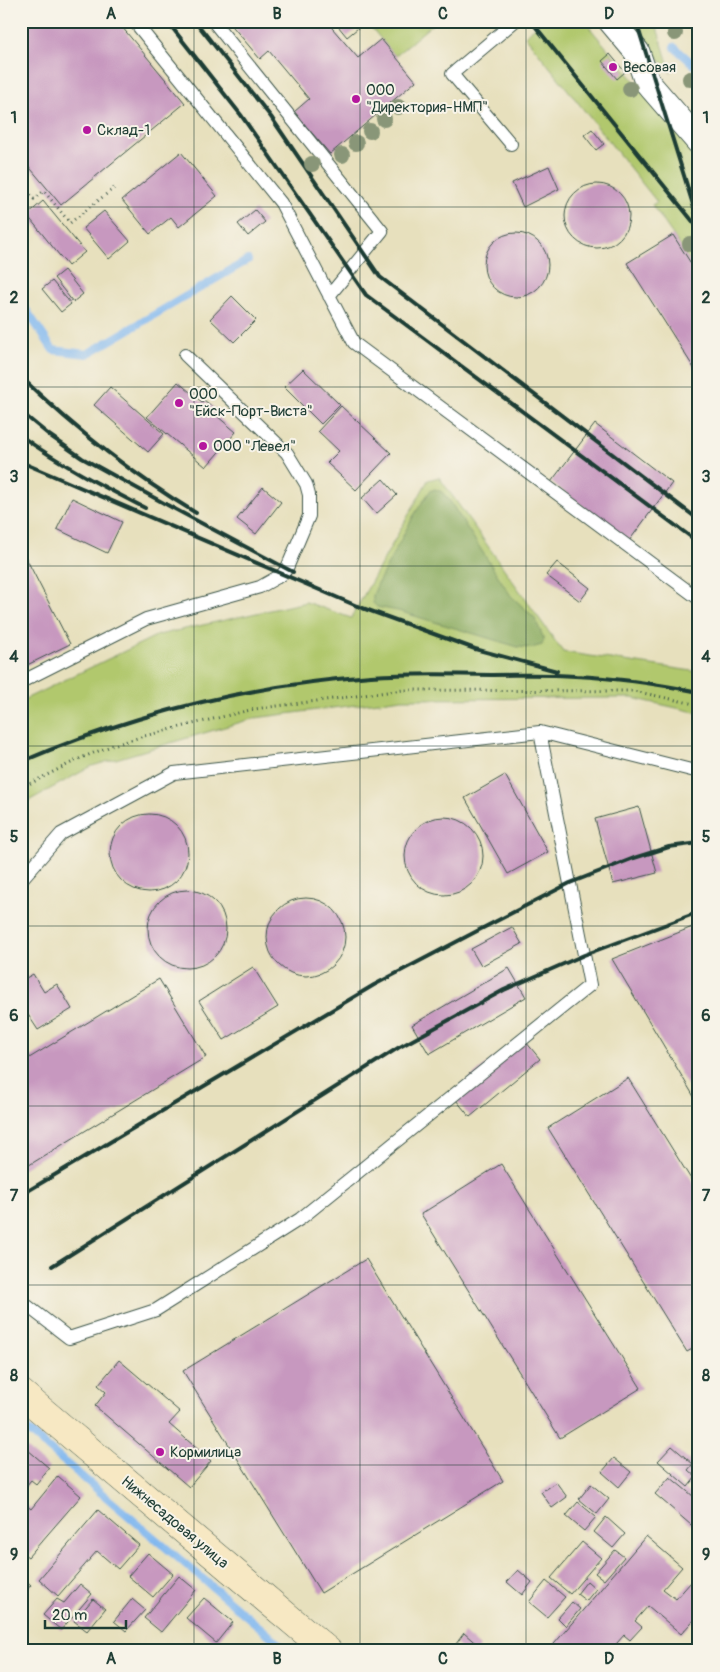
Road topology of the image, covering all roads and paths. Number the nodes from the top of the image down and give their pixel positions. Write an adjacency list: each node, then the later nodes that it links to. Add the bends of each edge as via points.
1 (134, 21): 9 (lane, via 281,203)
2 (213, 21): 9 (lane, via 382,232)
3 (515, 21): 6 (lane, via 452,74)
4 (611, 21): 5 (street, via 637,52 647,82)
5 (699, 142)
6 (511, 144)
7 (21, 183): 8 (path, via 34,200 44,191 70,223)
8 (114, 188)
9 (329, 296): 11 (lane, via 354,343)
10 (186, 355): 12 (lane, via 286,453 306,484 309,516 287,568 283,574 260,587 146,619)
11 (699, 599)
12 (21, 682)
13 (699, 706): 16 (path, via 634,691 404,690 254,709 153,734 81,758)
14 (540, 732): 15 (lane); 17 (lane, via 174,772 61,834); 18 (lane, via 590,985 300,1219 156,1310 69,1338)
15 (699, 772)
16 (21, 788)
17 (21, 880)
18 (21, 1301)
19 (21, 1393): 20 (street, Нижнесадовая улица)
20 (328, 1651)

